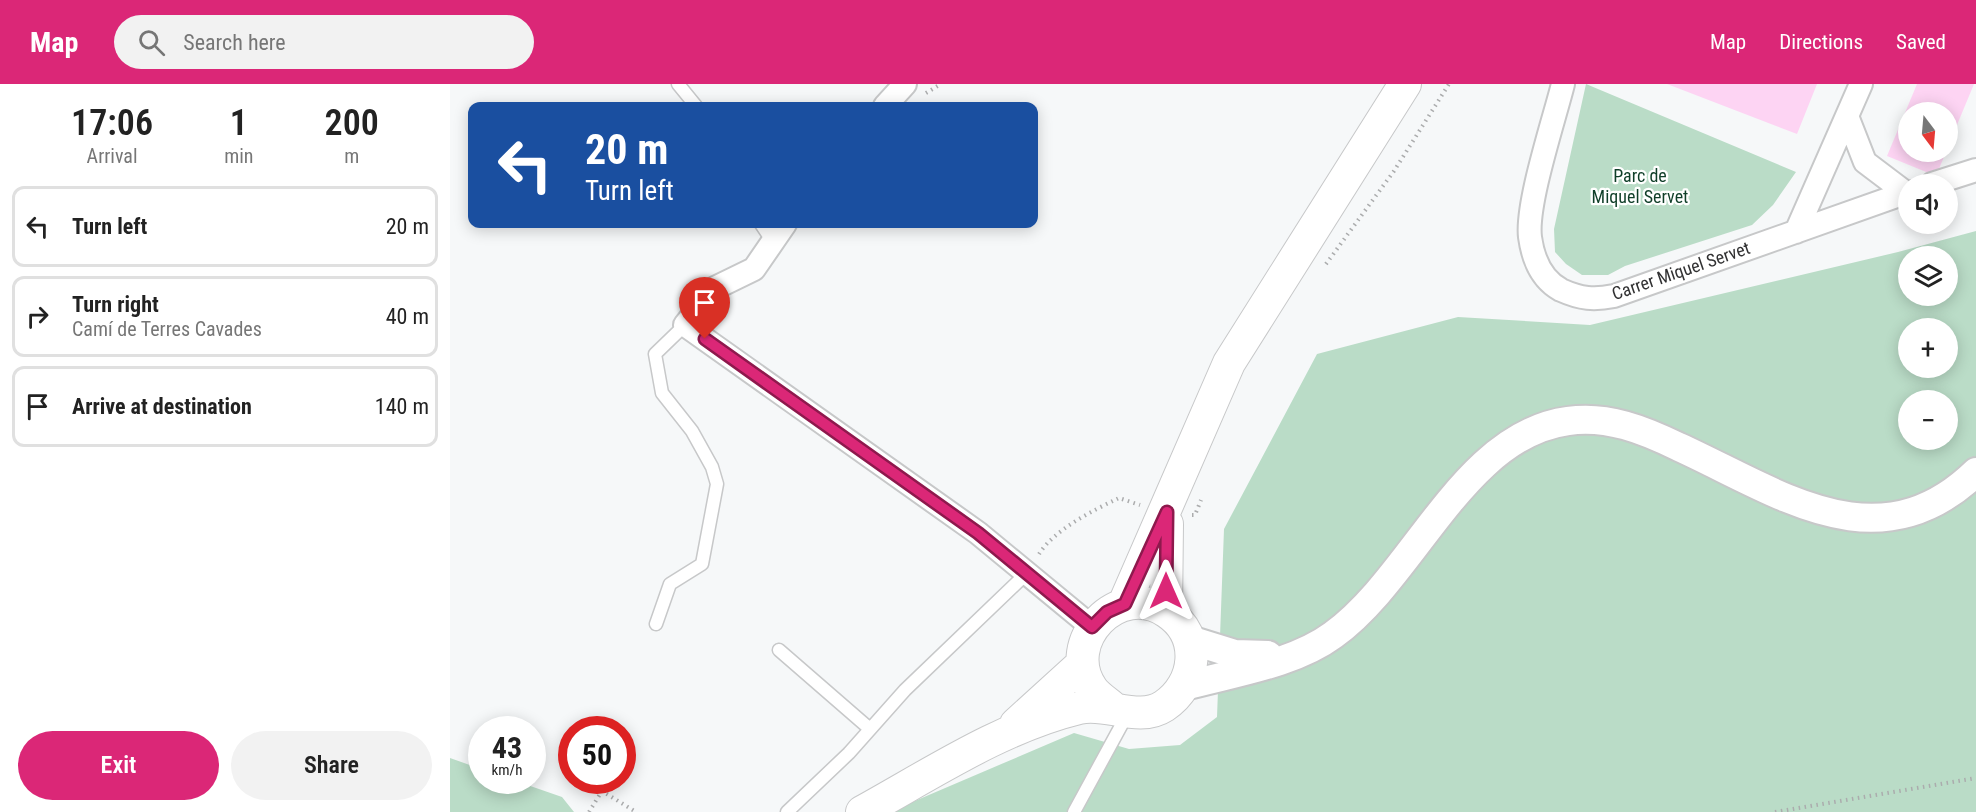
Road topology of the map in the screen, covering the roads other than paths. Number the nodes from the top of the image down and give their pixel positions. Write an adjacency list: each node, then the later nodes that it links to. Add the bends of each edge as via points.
1 (678, 84): 6 (lane)
2 (905, 84): 7 (street)
3 (1405, 84): 17 (main road, via 1229,363)
4 (1563, 84): 14 (street, Carrer Miquel Servet, via 1535,197 1530,235 1540,272 1553,285 1590,300 1614,296)
5 (1861, 84): 8 (street)
6 (693, 102)
7 (889, 102)
8 (1847, 116): 11 (street, via 1865,162); 14 (street)
9 (1976, 170): 10 (street)
10 (1958, 176)
11 (1898, 186)
12 (1898, 196): 14 (street, Carrer Miquel Servet)
13 (773, 230): 15 (street, via 754,269 715,288)
14 (1796, 232)
15 (685, 325): 18 (street, via 978,533); 21 (lane, via 655,354 662,393 692,431 717,484 702,564 670,584)
16 (1976, 472): 25 (street, via 1953,491 1913,512 1860,520 1791,500 1624,425 1588,419 1548,424 1517,438 1489,460 1348,624 1319,645)
17 (1167, 512): 19 (main road); 20 (main road)
18 (1026, 574): 22 (street); 29 (lane, via 922,673)
19 (1125, 604): 20 (main road, via 1147,603); 22 (main road, via 1107,612)
20 (1166, 610): 23 (main road, via 1181,623)
21 (656, 624)
22 (1092, 627): 26 (main road, via 1084,644)
23 (1190, 640): 25 (street, via 1235,654); 27 (main road, via 1193,663)
24 (779, 650): 29 (lane)
25 (1291, 656): 27 (street)
26 (1082, 664): 28 (main road, via 1093,691); 30 (main road)
27 (1185, 686): 28 (main road, via 1161,708 1148,712)
28 (1120, 710): 30 (main road, via 1081,707); 33 (lane)
29 (870, 729): 31 (lane)
30 (1006, 733): 32 (main road)
31 (787, 812)
32 (862, 812)
33 (1074, 812)

